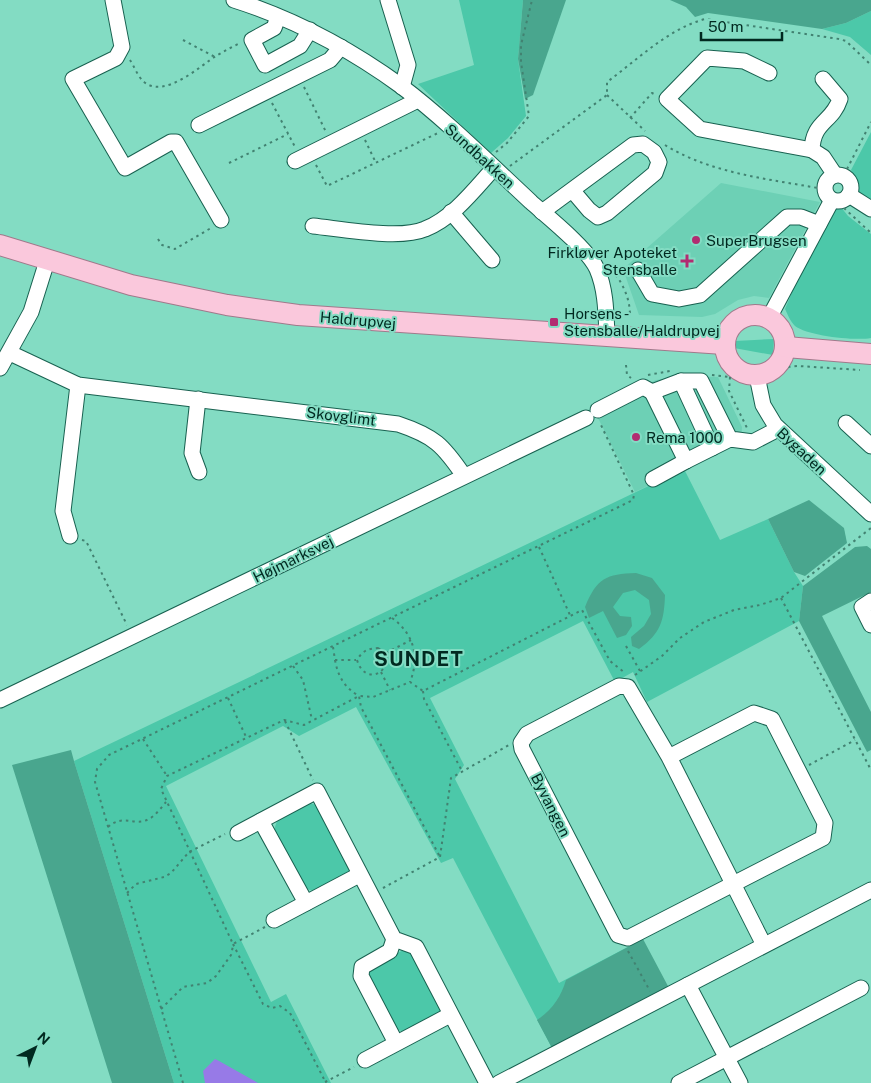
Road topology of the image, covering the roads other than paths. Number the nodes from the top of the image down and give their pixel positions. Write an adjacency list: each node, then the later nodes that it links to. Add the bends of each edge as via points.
1 (113, 0): 21 (street, via 122,47 116,58 73,79 125,168 176,142)
2 (234, 0): 4 (street, Sundbakken)
3 (388, 0): 9 (street, via 408,65)
4 (278, 17): 5 (street, Sundbakken); 5 (street, via 274,28 252,40 265,65 300,46)
5 (310, 30): 6 (street, Sundbakken)
6 (341, 48): 9 (street, Sundbakken); 11 (street, via 330,60)
7 (769, 73): 12 (street, via 744,61 707,58 667,100 700,129)
8 (823, 79): 12 (street, via 840,98 836,108 812,135)
9 (402, 87): 10 (street, Sundbakken)
10 (418, 100): 13 (street); 14 (street, Sundbakken)
11 (199, 125)
12 (812, 150): 15 (street)
13 (296, 161)
14 (489, 164): 19 (street); 20 (street, Sundbakken)
15 (840, 176): 17 (street, via 851,185); 17 (street, via 826,182)
16 (572, 190): 16 (street, via 633,145 643,144 654,152 659,162 655,173 598,217); 20 (street)
17 (837, 196): 18 (street); 22 (street)
18 (871, 209)
19 (451, 212): 23 (street, via 425,229 404,234); 25 (street)
20 (542, 212): 29 (street, Sundbakken, via 596,267 605,293)
21 (221, 220)
22 (819, 224): 27 (street, via 801,217 787,217 700,295 679,299 652,294); 28 (street)
23 (314, 226)
24 (0, 245): 26 (main road, Haldrupvej)
25 (492, 260)
26 (47, 261): 29 (main road, Haldrupvej, via 131,285 227,305 298,315); 32 (street, via 31,312)
27 (638, 270)
28 (769, 318): 30 (main road, via 754,314 740,318 728,330); 31 (main road, via 782,331)
29 (607, 336): 30 (main road, Haldrupvej)
30 (724, 344): 35 (main road, via 727,358 734,367 748,375)
31 (786, 347): 33 (main road); 35 (main road, via 784,355)
32 (10, 353): 34 (street); 37 (street, Skovglimt)
33 (868, 361)
34 (0, 368)
35 (766, 372): 41 (street, Bygaden, via 763,405)
36 (681, 381): 38 (street); 42 (street, via 701,381); 44 (street)
37 (78, 385): 39 (street, Skovglimt); 50 (street, via 63,511)
38 (652, 392): 45 (street); 47 (street, Højmarksvej, via 643,387 594,416)
39 (198, 399): 46 (street, via 192,454); 47 (street, Skovglimt, via 398,424 432,437)
40 (846, 423): 43 (street)
41 (778, 429): 42 (street, via 753,442); 49 (street, Bygaden)
42 (730, 440): 44 (street)
43 (871, 446)
44 (712, 448): 45 (street)
45 (686, 461): 48 (street)
46 (198, 472)
47 (464, 476): 53 (street, Højmarksvej)
48 (653, 480)
49 (870, 512)
50 (70, 536)
51 (871, 601): 52 (street, via 862,607)
52 (871, 625)
53 (0, 700)
54 (669, 757): 58 (street); 58 (street, via 754,713 772,719 825,823 823,838); 58 (street, Byvangen, via 628,687 619,686 527,734 521,742 618,935 628,938)
55 (261, 821): 56 (street); 57 (street, via 317,791); 60 (street)
56 (238, 833)
57 (359, 875): 60 (street); 62 (street)
58 (734, 883): 63 (street)
59 (871, 890): 63 (street)
60 (306, 903): 61 (street)
61 (274, 920)
62 (394, 939): 66 (street, via 416,947); 67 (street, via 390,951 362,967 360,976)
63 (764, 945): 64 (street)
64 (688, 985): 68 (street); 71 (street)
65 (861, 988): 68 (street)
66 (450, 1015): 67 (street); 70 (street)
67 (396, 1043): 69 (street)
68 (727, 1058): 72 (street); 73 (street)
69 (365, 1060)
70 (487, 1083)
71 (499, 1083)
72 (678, 1083)
73 (740, 1083)

